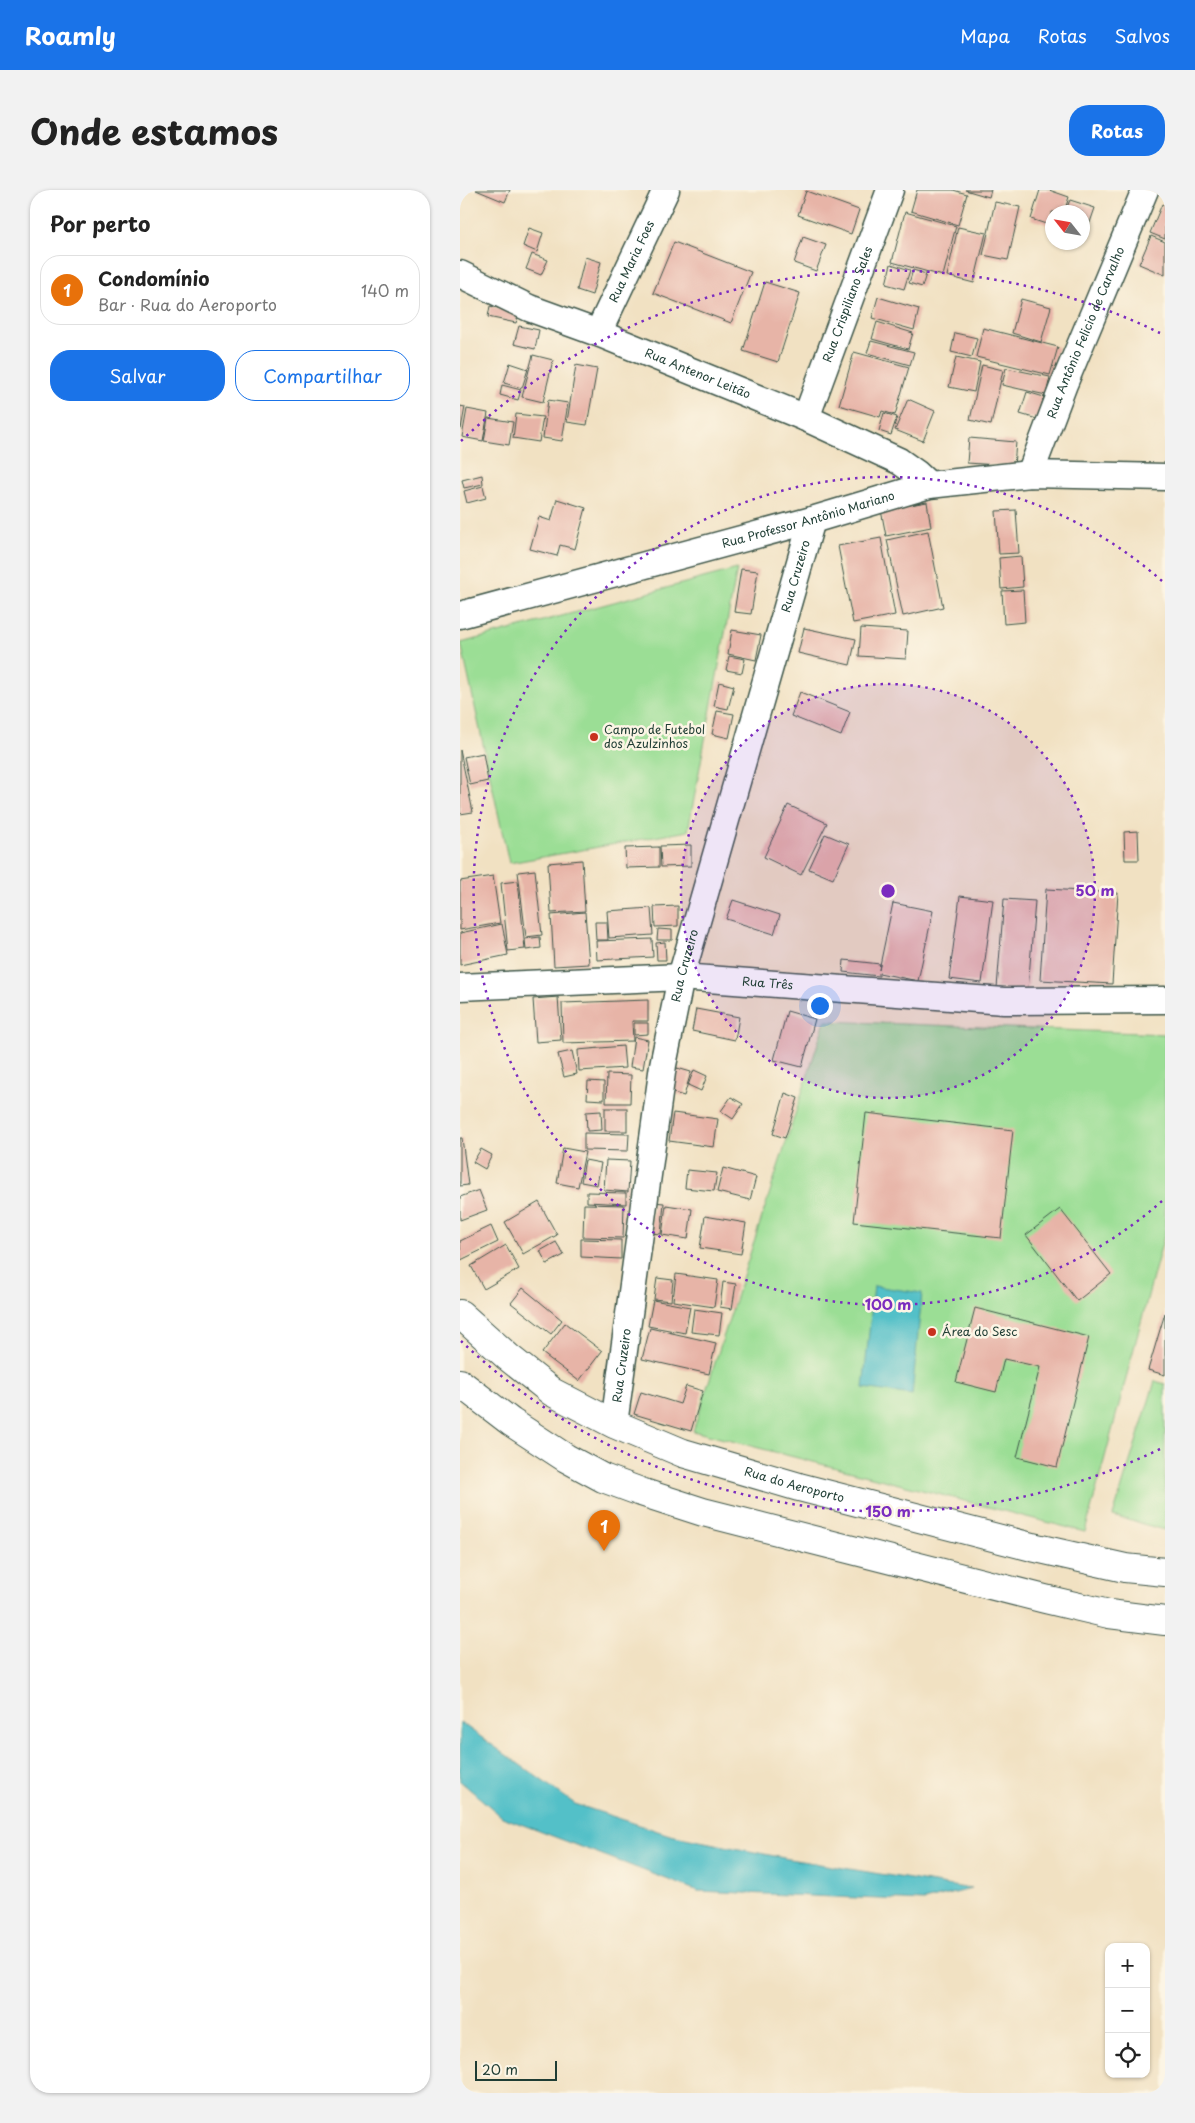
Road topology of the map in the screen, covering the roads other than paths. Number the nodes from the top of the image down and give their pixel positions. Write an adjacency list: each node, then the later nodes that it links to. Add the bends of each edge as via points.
1 (666, 190): 5 (street, Rua Maria Foes)
2 (890, 190): 6 (street, Rua Crispiliano Sales)
3 (1145, 190): 7 (street, Rua Antônio Felicio de Carvalho)
4 (460, 274): 5 (street, Rua Antenor Leitão, via 529,308)
5 (598, 334): 6 (street, Rua Antenor Leitão)
6 (806, 418): 9 (street, Rua Antenor Leitão, via 899,461)
7 (1030, 474): 8 (street, Rua Professor Antônio Mariano); 9 (street, Rua Professor Antônio Mariano)
8 (1165, 476)
9 (929, 485): 10 (street, Rua Professor Antônio Mariano)
10 (812, 520): 11 (street, Rua Professor Antônio Mariano); 12 (street, Rua Cruzeiro)
11 (460, 615)
12 (682, 977): 13 (street, Rua Três); 14 (street, Rua Três, via 1004,1001); 17 (street, Rua Cruzeiro, via 663,1065)
13 (460, 987)
14 (1165, 1000)
15 (460, 1314): 17 (main road, Rua do Aeroporto, via 552,1392)
16 (460, 1383): 19 (main road, via 566,1458 603,1478 641,1492 703,1512 1045,1599 1109,1614)
17 (614, 1424): 18 (main road, Rua do Aeroporto, via 683,1453 799,1487 1032,1547 1124,1568)
18 (1165, 1572)
19 (1165, 1621)

